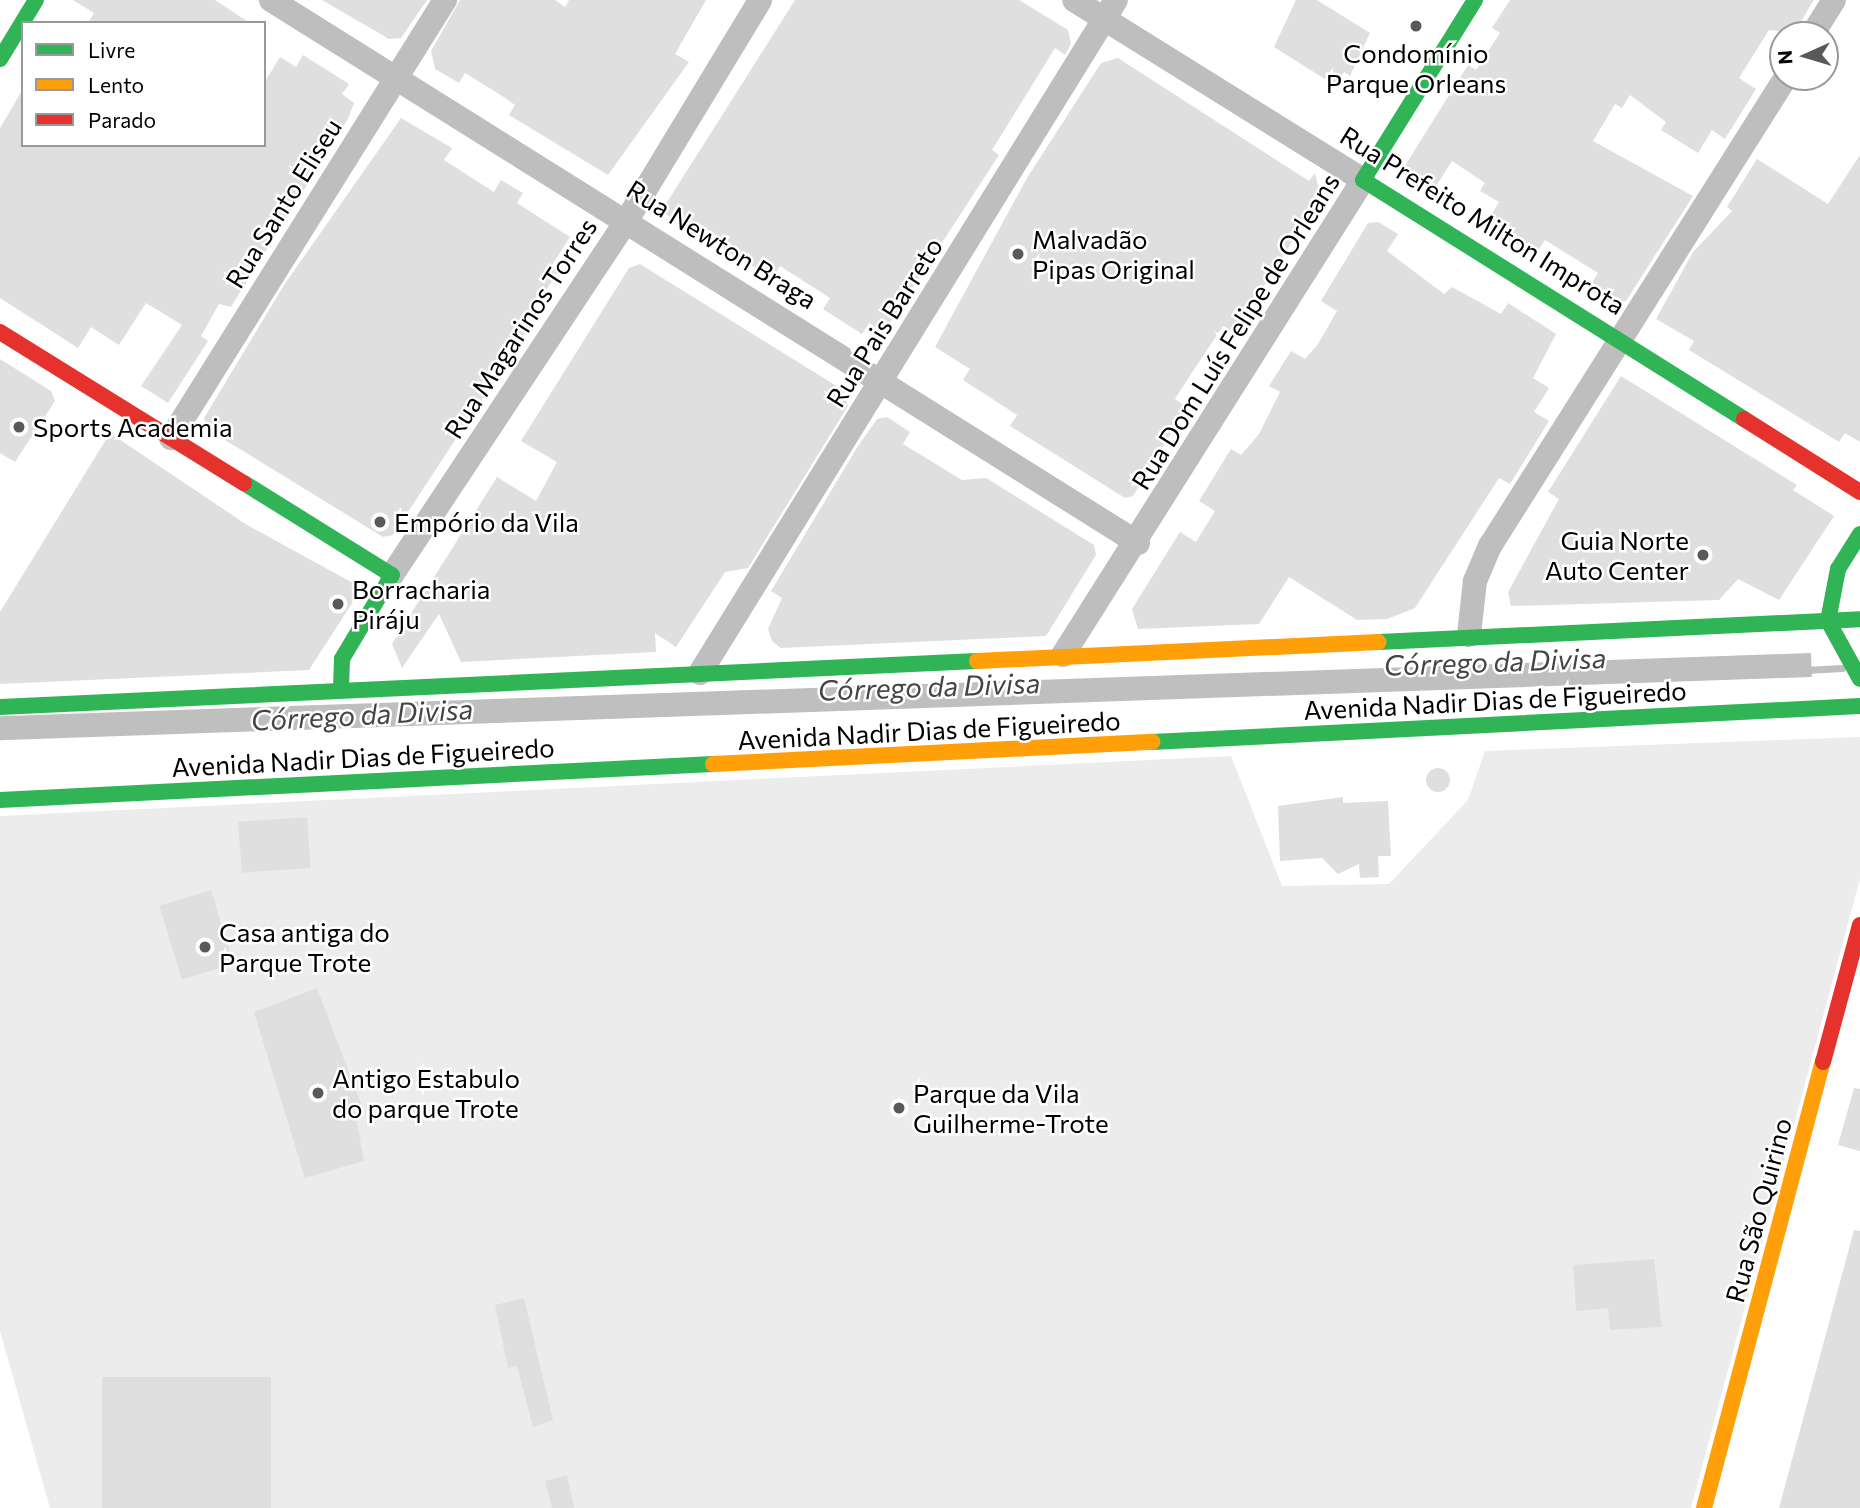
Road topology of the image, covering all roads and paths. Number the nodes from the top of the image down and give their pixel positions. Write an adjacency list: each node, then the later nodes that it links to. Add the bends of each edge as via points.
1 (36, 0): 9 (main road)
2 (271, 0): 13 (street, Rua Newton Braga)
3 (445, 0): 13 (street, Rua Santo Eliseu)
4 (760, 0): 16 (street, Rua Magarinos Torres)
5 (1074, 0): 8 (street, Rua Prefeito Milton Improta)
6 (1475, 0): 15 (main road, Rua Dom Luís Felipe de Orleans)
7 (1834, 0): 10 (street)
8 (1110, 9): 15 (street, Rua Prefeito Milton Improta); 19 (street, Rua Pais Barreto)
9 (23, 21)
10 (1821, 21)
11 (21, 25): 12 (main road)
12 (0, 59)
13 (396, 79): 16 (street, Rua Newton Braga); 20 (street, Rua Santo Eliseu)
14 (1777, 91): 18 (street)
15 (1363, 180): 18 (main road, Rua Prefeito Milton Improta); 23 (street, Rua Dom Luís Felipe de Orleans)
16 (627, 220): 19 (street, Rua Newton Braga); 24 (street, Rua Magarinos Torres)
17 (0, 332): 20 (main road)
18 (1621, 341): 21 (main road, Rua Prefeito Milton Improta); 29 (street, via 1490,546 1475,581)
19 (884, 380): 23 (street, Rua Newton Braga); 31 (street, Rua Pais Barreto)
20 (171, 438): 24 (main road)
21 (1860, 492)
22 (1860, 534): 25 (main road, via 1838,569)
23 (1138, 543): 30 (street, Rua Dom Luís Felipe de Orleans)
24 (392, 575): 33 (main road, Rua Magarinos Torres, via 342,659)
25 (1838, 593): 26 (main road); 28 (main road)
26 (1860, 608)
27 (1860, 619): 28 (main road)
28 (1828, 621): 29 (main road); 32 (main road)
29 (1469, 635): 30 (main road)
30 (1063, 655): 31 (main road)
31 (700, 673): 33 (main road)
32 (1860, 679)
33 (341, 690): 35 (main road)
34 (1860, 706): 36 (main road, Avenida Nadir Dias de Figueiredo)
35 (0, 707)
36 (0, 800)
37 (1860, 925): 38 (main road, Rua São Quirino)
38 (1704, 1508)

